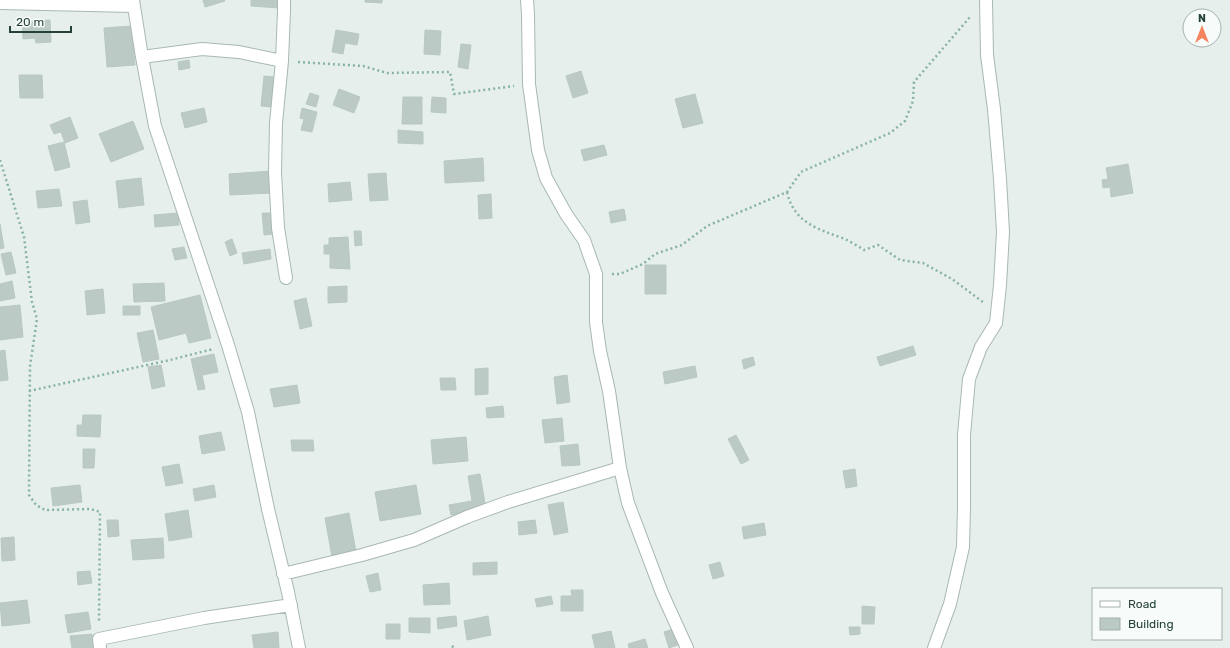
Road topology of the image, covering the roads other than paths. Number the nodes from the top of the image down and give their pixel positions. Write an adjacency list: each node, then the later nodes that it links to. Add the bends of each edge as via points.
1 (284, 0): 7 (street)
2 (527, 0): 9 (street, via 529,84 538,150 546,178 584,240 596,274 596,322)
3 (986, 0): 15 (street, via 986,55 994,109 1003,232 1000,285 996,323 981,347 969,379 964,435 963,548 950,604)
4 (0, 3): 5 (street)
5 (133, 3): 6 (street)
6 (142, 57): 7 (street, via 202,49 239,52); 10 (street, via 155,126 248,412)
7 (282, 61): 8 (street, via 276,123 275,172 278,228)
8 (286, 278)
9 (620, 468): 10 (street, via 508,502 414,540); 14 (street, via 628,503 662,593)
10 (284, 574): 11 (street)
11 (291, 605): 12 (street, via 204,618); 13 (street)
12 (100, 644)
13 (299, 648)
14 (687, 648)
15 (934, 648)

